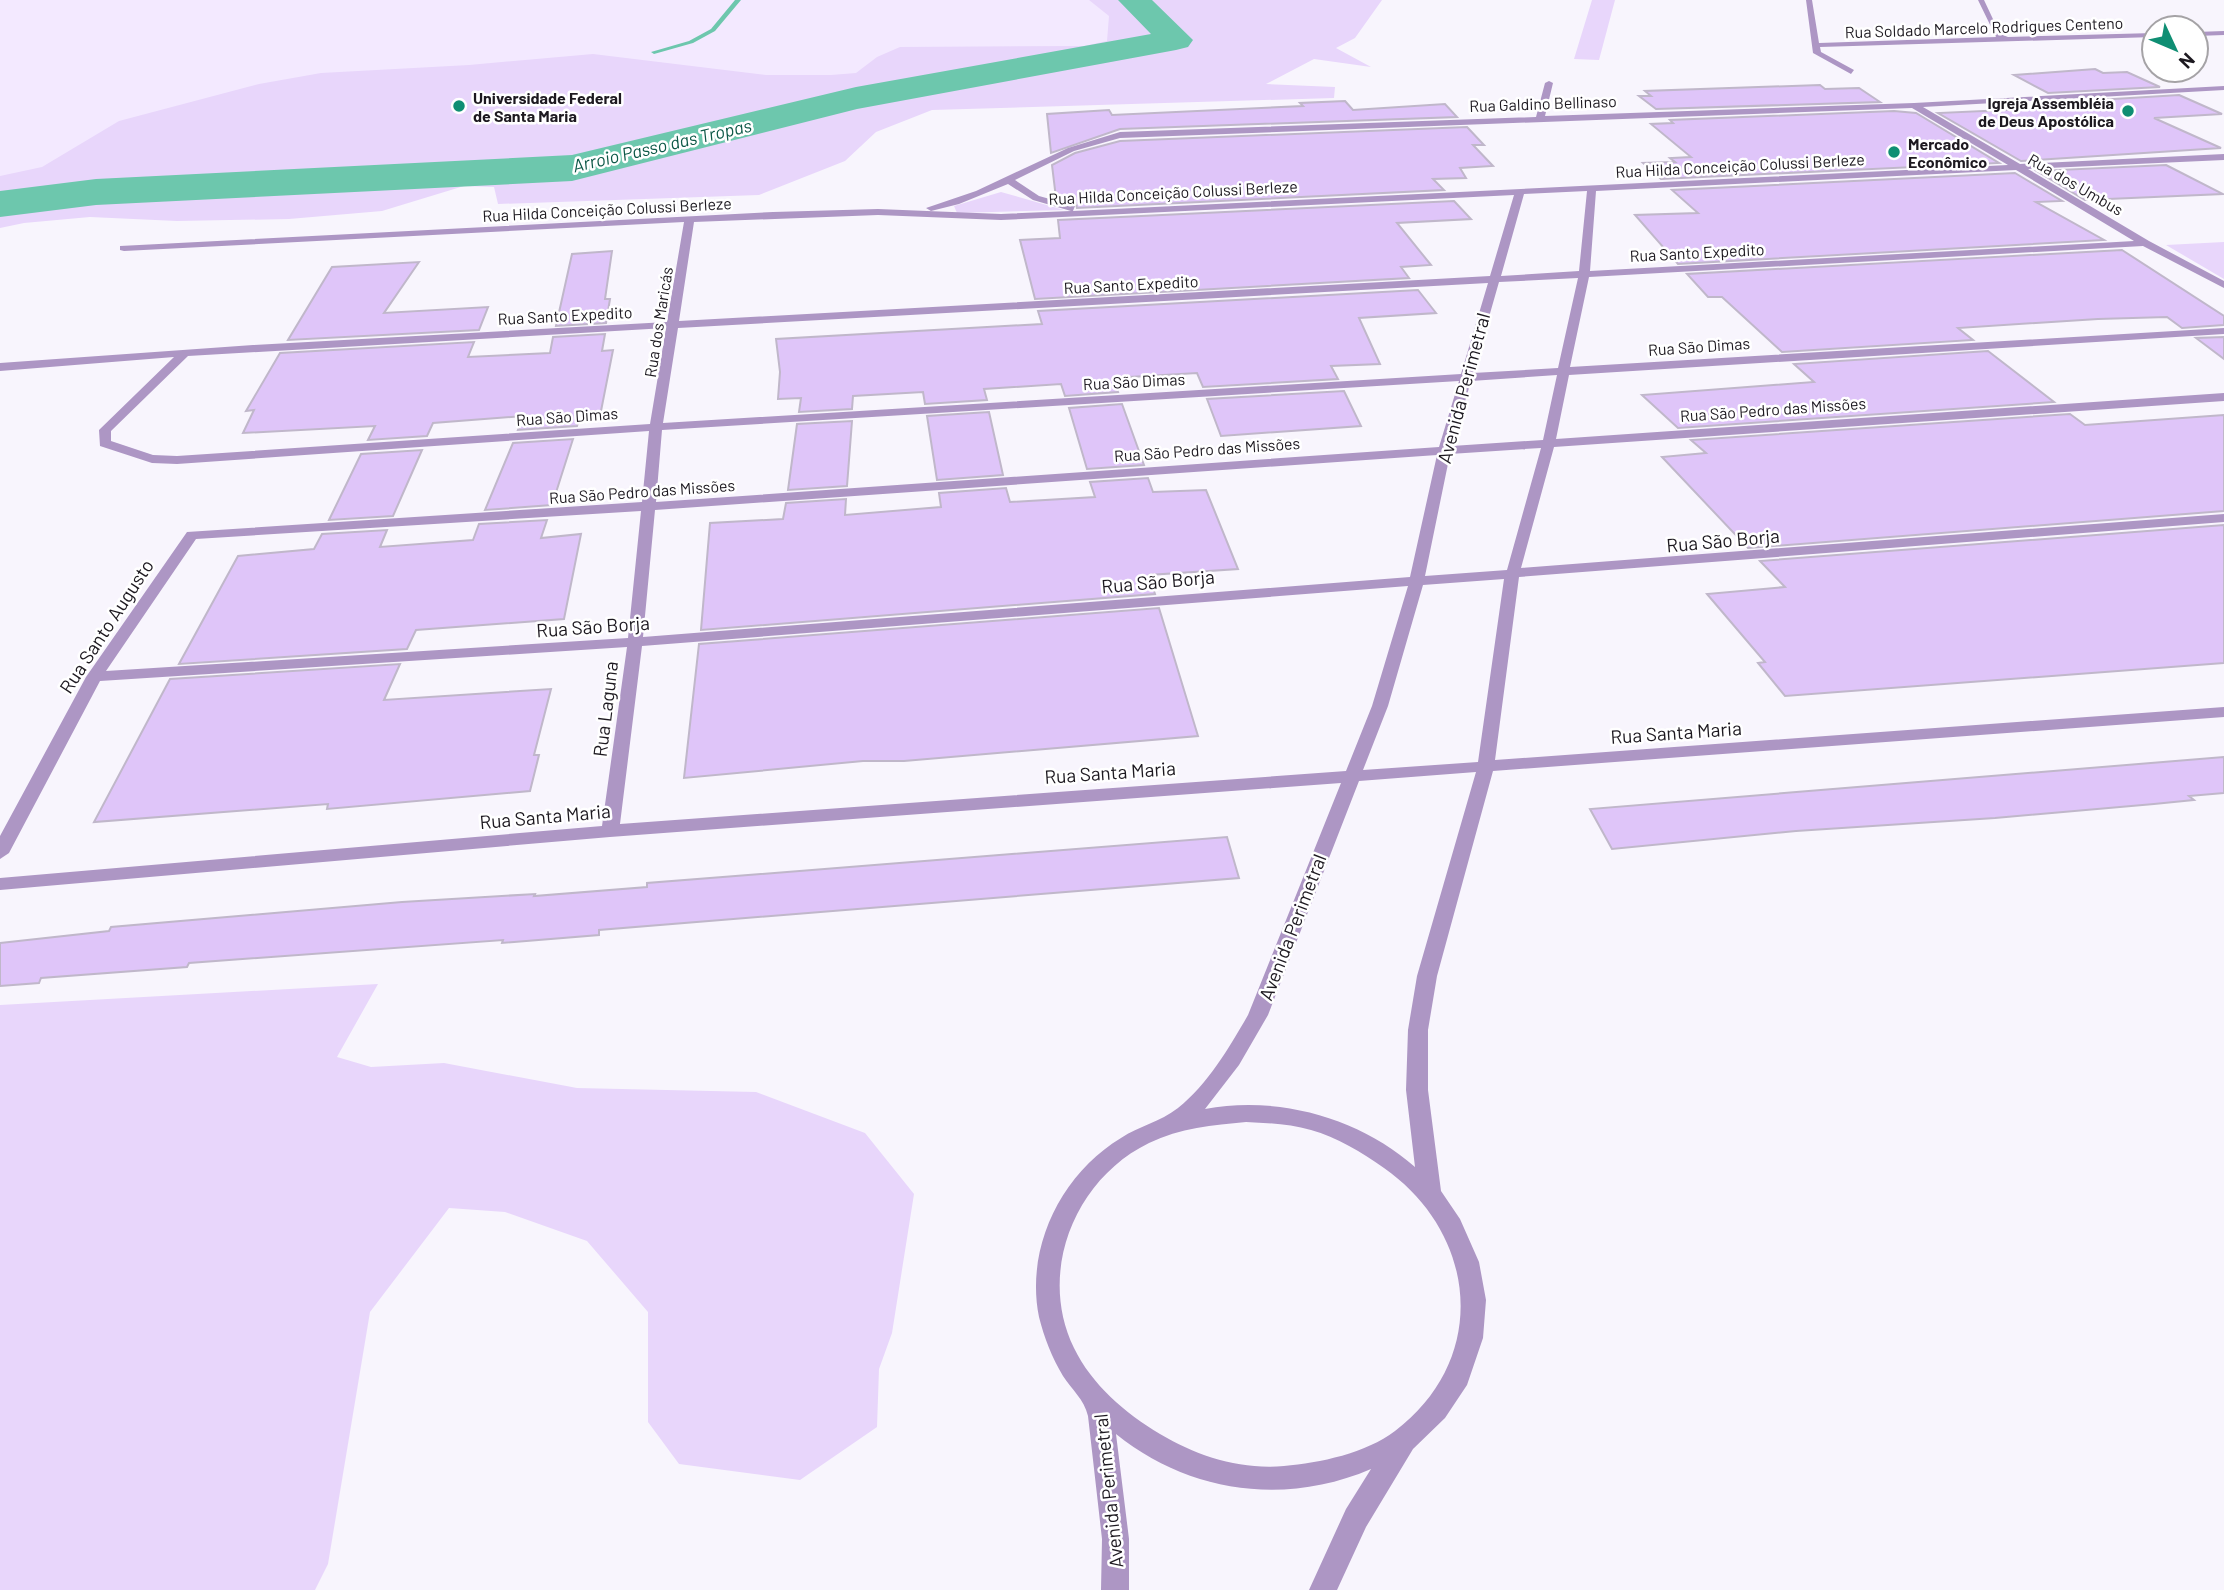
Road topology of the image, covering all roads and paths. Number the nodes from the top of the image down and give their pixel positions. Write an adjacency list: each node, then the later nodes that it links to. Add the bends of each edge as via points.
1 (1809, 0): 5 (street)
2 (1981, 0): 4 (street, via 1997,35)
3 (2140, 35): 4 (street, Rua Soldado Marcelo Rodrigues Centeno)
4 (2009, 40): 5 (street, Rua Soldado Marcelo Rodrigues Centeno)
5 (1815, 46): 6 (street, via 1817,53)
6 (1851, 72)
7 (1549, 83): 10 (street)
8 (2224, 88): 9 (street, Rua Galdino Bellinaso)
9 (1914, 105): 10 (street, Rua Galdino Bellinaso); 12 (street, Rua dos Umbus)
10 (1539, 119): 13 (street, Rua Galdino Bellinaso, via 1120,135 1082,145)
11 (2224, 158): 12 (street, Rua Hilda Conceição Colussi Berleze)
12 (2016, 168): 14 (street, Rua Hilda Conceição Colussi Berleze); 21 (street, Rua dos Umbus)
13 (1009, 180): 16 (street, Rua Galdino Bellinaso); 18 (street, via 1036,198)
14 (1592, 187): 15 (street, Rua Hilda Conceição Colussi Berleze); 23 (street)
15 (1520, 191): 18 (street, Rua Hilda Conceição Colussi Berleze); 24 (street, Avenida Perimetral)
16 (943, 206): 17 (street, Rua Galdino Bellinaso); 19 (street)
17 (878, 212): 19 (street, Rua Hilda Conceição Colussi Berleze); 20 (street, Rua Hilda Conceição Colussi Berleze)
18 (1089, 212): 19 (street, Rua Hilda Conceição Colussi Berleze)
19 (950, 216)
20 (689, 221): 22 (street, Rua Hilda Conceição Colussi Berleze); 26 (street, Rua dos Maricás)
21 (2145, 243): 23 (street, Rua Santo Expedito); 25 (street, Rua dos Umbus)
22 (124, 248)
23 (1584, 274): 24 (street, Rua Santo Expedito); 30 (street)
24 (1493, 281): 26 (street, Rua Santo Expedito); 31 (street, Avenida Perimetral)
25 (2224, 285)
26 (675, 324): 28 (street, Rua Santo Expedito); 33 (street, Rua dos Maricás)
27 (2224, 331): 30 (street, Rua São Dimas)
28 (183, 355): 29 (street, Rua Santo Expedito); 33 (street, Rua São Dimas, via 106,430 105,443 152,459 217,458)
29 (0, 367)
30 (1562, 372): 31 (street, Rua São Dimas); 34 (street)
31 (1465, 379): 33 (street, Rua São Dimas); 35 (street, Avenida Perimetral)
32 (2224, 397): 34 (street, Rua São Pedro das Missões)
33 (656, 427): 36 (street, Rua dos Maricás)
34 (1549, 441): 35 (street, Rua São Pedro das Missões); 39 (street)
35 (1446, 449): 36 (street, Rua São Pedro das Missões); 40 (street, Avenida Perimetral)
36 (649, 508): 38 (street, Rua São Pedro das Missões); 41 (street, Rua Laguna)
37 (2224, 518): 39 (street, Rua São Borja)
38 (192, 535): 42 (street, Rua Santo Augusto)
39 (1512, 576): 40 (street, Rua São Borja); 44 (street)
40 (1417, 580): 41 (street, Rua São Borja); 45 (street, Avenida Perimetral, via 1380,706)
41 (635, 642): 42 (street, Rua São Borja); 46 (street, Rua Laguna)
42 (94, 677): 47 (street, Rua Santo Augusto)
43 (2224, 712): 44 (street, Rua Santa Maria)
44 (1486, 767): 45 (street, Rua Santa Maria); 50 (street, via 1427,976 1418,1030 1417,1090)
45 (1352, 775): 46 (street, Rua Santa Maria); 49 (street, Avenida Perimetral, via 1258,1015 1209,1089)
46 (610, 831): 48 (street, Rua Santa Maria)
47 (0, 853)
48 (0, 884)
49 (1174, 1124): 50 (street, via 1211,1114 1251,1111 1330,1126 1367,1143); 51 (street, Avenida Perimetral, via 1137,1139 1106,1160 1062,1219 1051,1255 1048,1292 1055,1331 1072,1368)
50 (1430, 1193): 52 (street, via 1452,1226 1467,1262 1474,1300 1471,1339 1458,1377 1436,1410)
51 (1098, 1404): 52 (street, via 1132,1434 1174,1459 1221,1474 1319,1476 1364,1462); 53 (street, Avenida Perimetral, via 1119,1563)
52 (1404, 1440): 54 (street, via 1356,1517)
53 (1115, 1590)
54 (1323, 1590)

